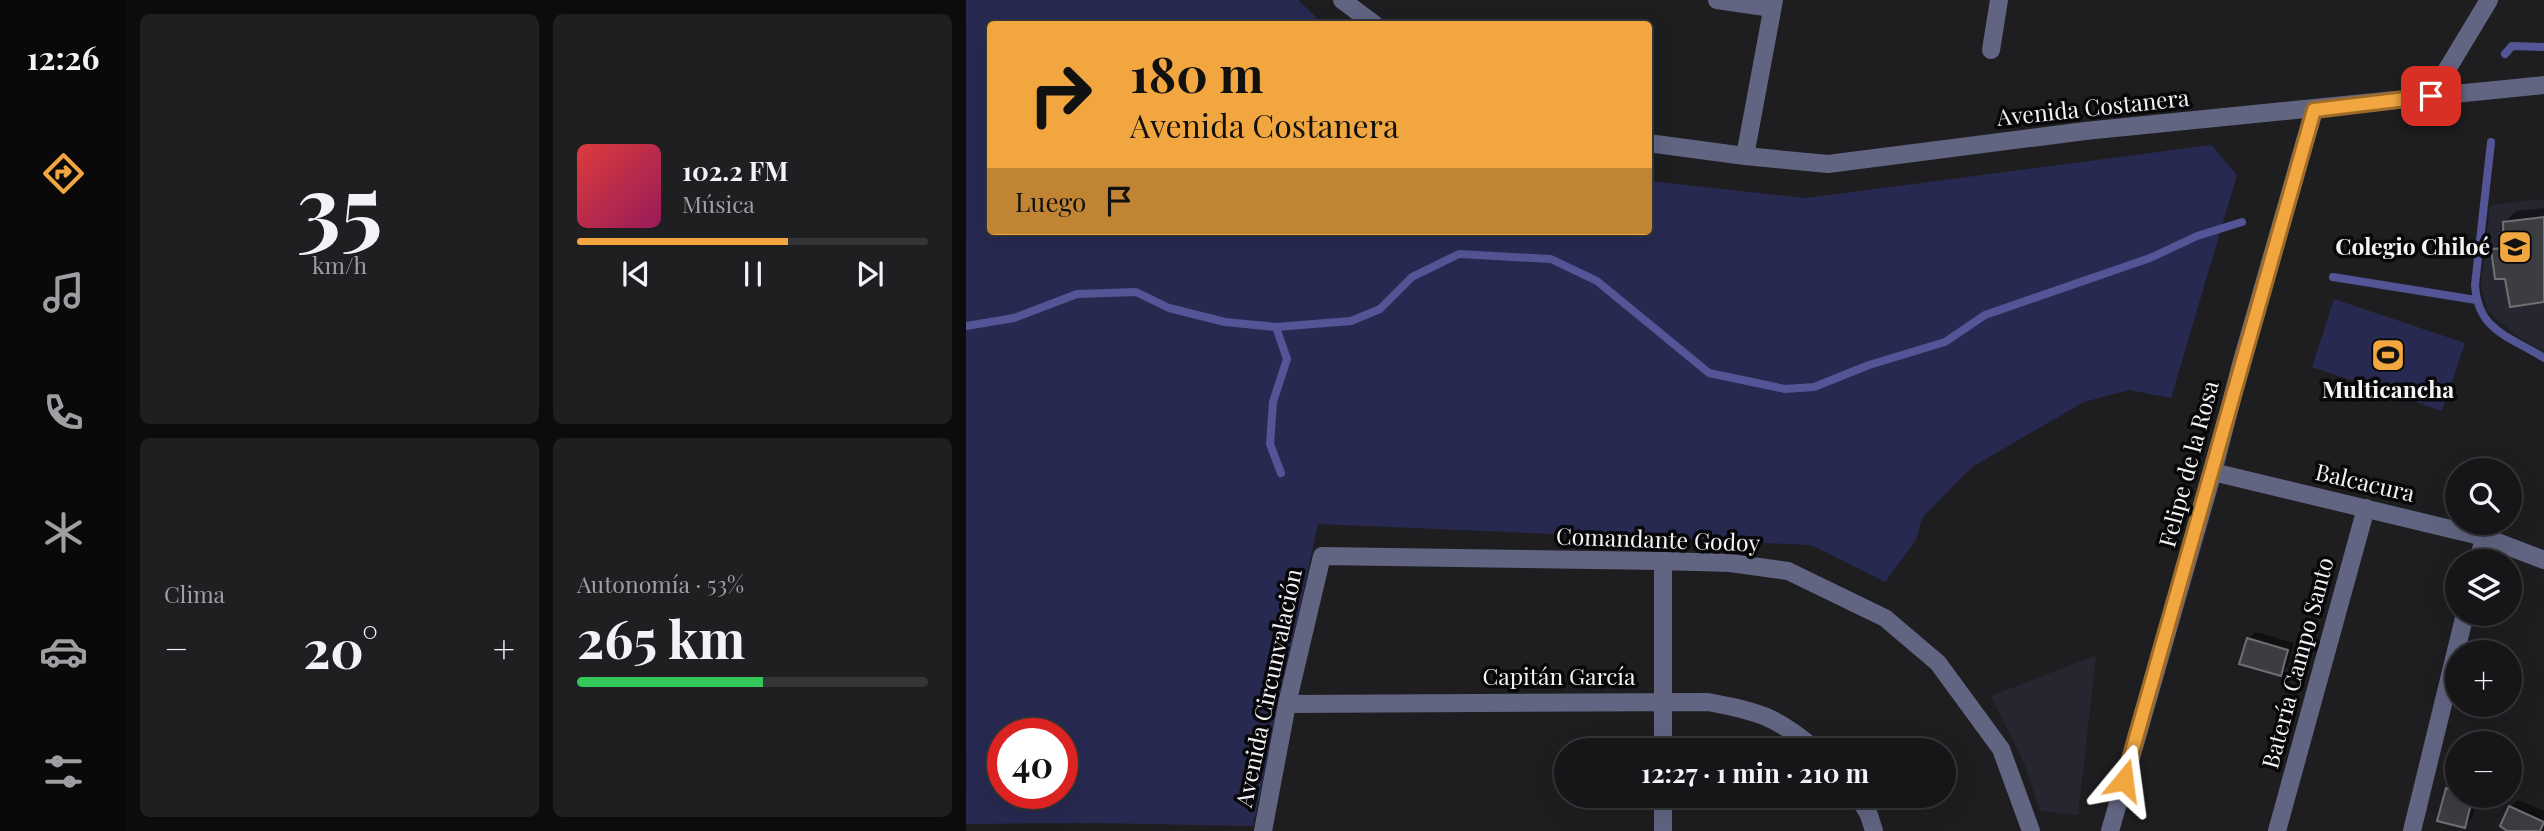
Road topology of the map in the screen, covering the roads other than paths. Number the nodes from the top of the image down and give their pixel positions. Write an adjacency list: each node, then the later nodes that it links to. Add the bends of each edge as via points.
1 (1342, 0): 6 (street)
2 (1717, 0): 5 (street)
3 (1999, 0): 7 (street)
4 (2490, 0): 9 (street)
5 (1773, 4): 12 (street)
6 (1370, 21)
7 (1991, 50)
8 (2544, 85): 9 (street, Avenida Costanera)
9 (2431, 96): 10 (street, Avenida Costanera)
10 (2314, 110): 12 (street, Avenida Costanera, via 2085,131 1828,164); 13 (street, Felipe de la Rosa)
11 (1652, 144): 12 (street, Avenida Costanera)
12 (1745, 156)
13 (2213, 472): 14 (street, Balcacura); 31 (street, Felipe de la Rosa)
14 (2366, 508): 15 (street, Balcacura); 32 (street, Batería Campo Santo)
15 (2484, 537): 16 (street); 18 (street, Balcacura)
16 (2481, 549)
17 (1322, 556): 19 (street, Comandante Godoy); 22 (street, Avenida Circunvalación)
18 (2544, 560)
19 (1663, 561): 21 (street); 30 (street, Comandante Godoy, via 1788,571 1885,618 1938,663 2001,749)
20 (2462, 626): 33 (street)
21 (1663, 701): 22 (street, Capitán García); 23 (street); 24 (street, Capitán García, via 1708,702 1751,710)
22 (1287, 704): 27 (street, Avenida Circunvalación)
23 (1663, 738)
24 (1802, 738)
25 (1663, 808): 28 (street)
26 (1865, 808): 29 (street)
27 (1263, 831)
28 (1663, 831)
29 (1874, 831)
30 (2031, 831)
31 (2110, 831)
32 (2277, 831)
33 (2412, 831)

